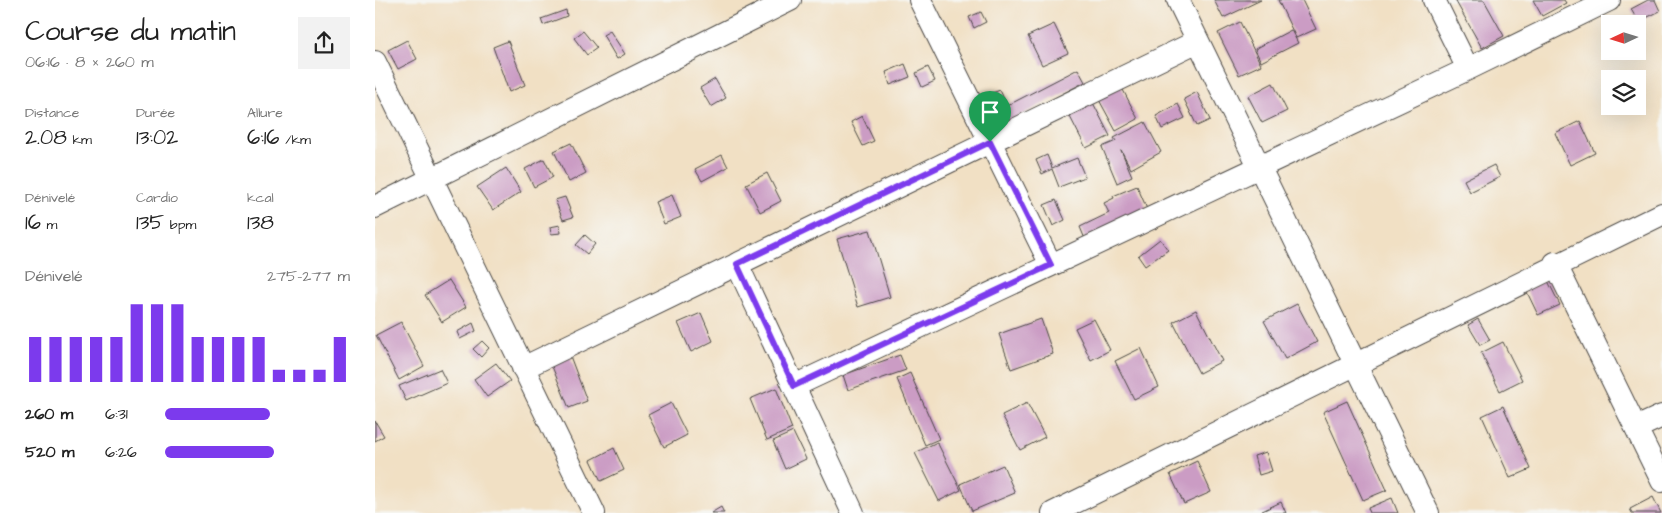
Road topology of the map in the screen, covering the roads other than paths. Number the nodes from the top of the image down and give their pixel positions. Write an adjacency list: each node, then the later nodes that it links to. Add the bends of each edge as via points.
1 (790, 0): 11 (street)
2 (920, 0): 9 (street)
3 (1178, 0): 6 (street)
4 (1434, 0): 8 (street)
5 (1609, 0): 8 (street)
6 (1198, 41): 9 (street); 10 (street)
7 (375, 62): 11 (street)
8 (1468, 69): 10 (street)
9 (990, 142): 14 (street); 15 (street)
10 (1259, 168): 15 (street); 17 (street)
11 (432, 179): 12 (street); 18 (street)
12 (375, 207)
13 (1662, 214): 16 (street)
14 (737, 264): 18 (street); 19 (street)
15 (1051, 265): 19 (street)
16 (1555, 265): 17 (street); 21 (street)
17 (1355, 364): 25 (street); 26 (street)
18 (523, 368): 23 (street)
19 (794, 386): 24 (street)
20 (1662, 416): 21 (street)
21 (1636, 428): 22 (street)
22 (1662, 481)
23 (594, 513)
24 (853, 513)
25 (1053, 513)
26 (1428, 513)

